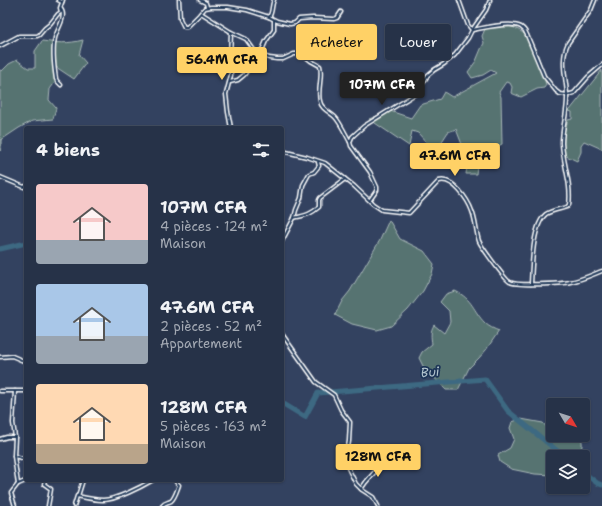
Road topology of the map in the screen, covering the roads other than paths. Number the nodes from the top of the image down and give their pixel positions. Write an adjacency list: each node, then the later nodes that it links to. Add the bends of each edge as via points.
1 (58, 0): 8 (street)
2 (179, 0): 12 (street, via 180,19 184,27)
3 (200, 0): 9 (street, via 206,3)
4 (274, 0): 13 (street)
5 (459, 0): 15 (street)
6 (490, 0): 15 (street)
7 (595, 0): 22 (street, via 566,47 564,67)
8 (62, 1): 10 (street)
9 (207, 7): 12 (street); 13 (street, via 231,7)
10 (60, 8): 17 (street, via 61,12 39,35 19,36); 21 (street, via 63,11 55,38 54,60 56,79)
11 (341, 12): 14 (street, via 334,19 299,19 290,24)
12 (201, 13): 16 (street)
13 (269, 17): 14 (street)
14 (274, 20): 18 (street, via 274,30)
15 (472, 30): 22 (street, via 501,25 517,26 525,30 544,76 556,91); 24 (street, via 455,55 428,75 417,93 364,126)
16 (231, 32): 18 (street, via 246,39); 20 (street)
17 (0, 46)
18 (259, 54): 20 (street, via 244,75 236,81); 24 (street, via 277,59 299,54 320,66 320,104 337,120)
19 (602, 64): 22 (street, via 574,93)
20 (229, 82): 23 (street, via 226,100)
21 (61, 85)
22 (567, 95): 34 (street, via 562,144 569,204 546,214 541,220 534,243)
23 (231, 126)
24 (350, 142): 30 (street, via 377,187)
25 (284, 151): 26 (street)
26 (318, 162): 28 (street, via 325,164); 31 (street, via 319,166 309,174 303,185)
27 (0, 177): 29 (street)
28 (345, 179): 30 (street); 31 (street, via 320,198 319,207 313,212)
29 (24, 187)
30 (370, 200): 34 (street, via 383,210 409,213 439,181 446,180 455,186 468,203 475,219 479,242 505,278 509,282)
31 (294, 218): 32 (street)
32 (284, 237)
33 (602, 271): 34 (street, via 569,282)
34 (531, 284)
35 (284, 337): 52 (street, via 316,382 334,395 341,410 349,419 346,460 350,473)
36 (0, 357): 37 (street, via 12,356)
37 (24, 361)
38 (0, 391): 40 (street)
39 (24, 391): 40 (street)
40 (15, 392): 41 (street)
41 (15, 437): 42 (street); 43 (street)
42 (0, 439)
43 (14, 456): 44 (street); 51 (street)
44 (24, 458)
45 (385, 460): 52 (street)
46 (24, 482): 51 (street)
47 (44, 482): 55 (street, via 51,489)
48 (82, 482): 53 (street)
49 (150, 482): 53 (street, via 107,500)
50 (176, 482): 57 (street, via 179,485 173,498)
51 (18, 484): 54 (street, via 11,492)
52 (361, 489): 58 (street, via 373,497)
53 (78, 496): 56 (street)
54 (15, 506)
55 (48, 506)
56 (74, 506)
57 (162, 506)
58 (378, 506)

